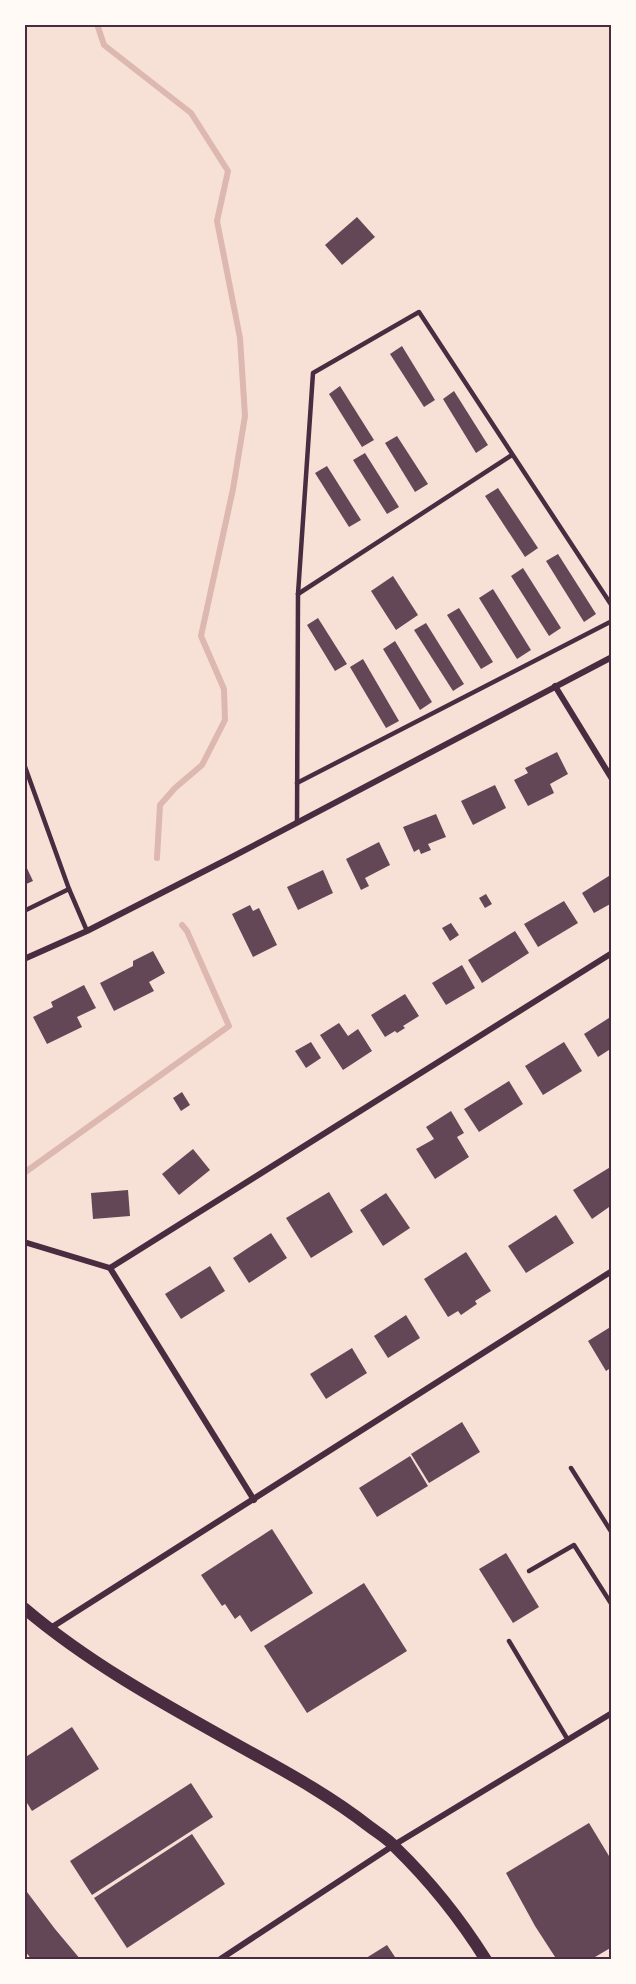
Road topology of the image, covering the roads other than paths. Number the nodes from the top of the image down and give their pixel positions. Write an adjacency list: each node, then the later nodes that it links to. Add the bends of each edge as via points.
1 (512, 455): 2 (lane); 2 (lane, via 419,312 313,373); 3 (lane)
2 (298, 594): 9 (lane)
3 (612, 606)
4 (612, 621): 9 (lane)
5 (612, 657): 6 (street)
6 (555, 686): 8 (street); 10 (street)
7 (24, 764): 11 (lane)
8 (612, 779)
9 (297, 783): 10 (lane)
10 (297, 823): 13 (street)
11 (69, 890): 12 (lane); 13 (lane)
12 (24, 911)
13 (87, 931): 15 (street)
14 (612, 953): 17 (street)
15 (24, 959)
16 (24, 1242): 17 (street)
17 (110, 1268): 20 (street)
18 (612, 1271): 20 (street)
19 (571, 1468): 21 (lane)
20 (254, 1500): 25 (street)
21 (612, 1533)
22 (528, 1571): 23 (lane, via 574,1545)
23 (612, 1605)
24 (24, 1608): 25 (main road)
25 (48, 1629): 29 (main road, via 109,1670 306,1783)
26 (509, 1641): 28 (lane)
27 (612, 1713): 28 (street)
28 (568, 1740): 29 (street)
29 (394, 1845): 30 (street); 31 (main road, via 458,1919)
30 (219, 1960)
31 (486, 1960)

